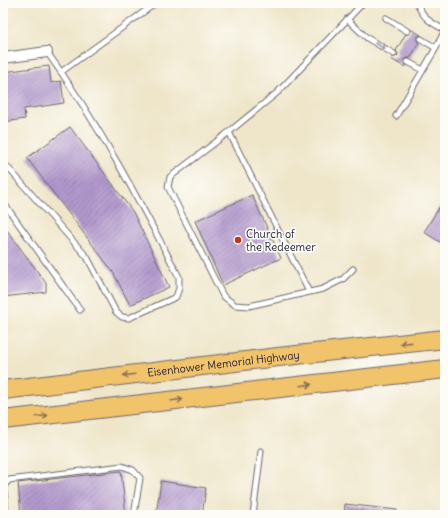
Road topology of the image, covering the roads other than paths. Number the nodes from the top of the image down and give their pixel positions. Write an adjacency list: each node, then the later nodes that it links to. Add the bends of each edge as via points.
1 (156, 3): 15 (lane)
2 (363, 3): 5 (lane)
3 (417, 3): 6 (lane, via 420,11 430,22)
4 (386, 18): 7 (lane)
5 (347, 19): 11 (lane, one-way to 11, via 367,38); 17 (lane, via 278,92)
6 (445, 30): 9 (lane)
7 (407, 31)
8 (421, 39): 9 (lane)
9 (436, 48): 14 (lane)
10 (46, 52): 12 (street); 15 (lane)
11 (394, 54)
12 (3, 58)
13 (408, 62): 14 (lane)
14 (423, 70): 16 (lane)
15 (61, 72): 18 (lane, via 102,134 179,277 176,297 129,318 122,317 116,312 87,257)
16 (396, 116)
17 (229, 132): 21 (lane); 21 (lane, via 170,177 168,187 223,296 236,305 250,306)
18 (3, 162)
19 (3, 202): 22 (lane)
20 (354, 269): 21 (lane, via 343,279)
21 (309, 292)
22 (80, 310)
23 (445, 339): 25 (highway, Eisenhower Memorial Highway, one-way to 25)
24 (445, 369): 26 (highway, one-way to 24)
25 (3, 390)
26 (3, 420)
27 (261, 451): 30 (lane)
28 (6, 515): 29 (lane, via 4,486 9,480 122,466 133,470 140,478)
29 (134, 515)
30 (253, 515)

